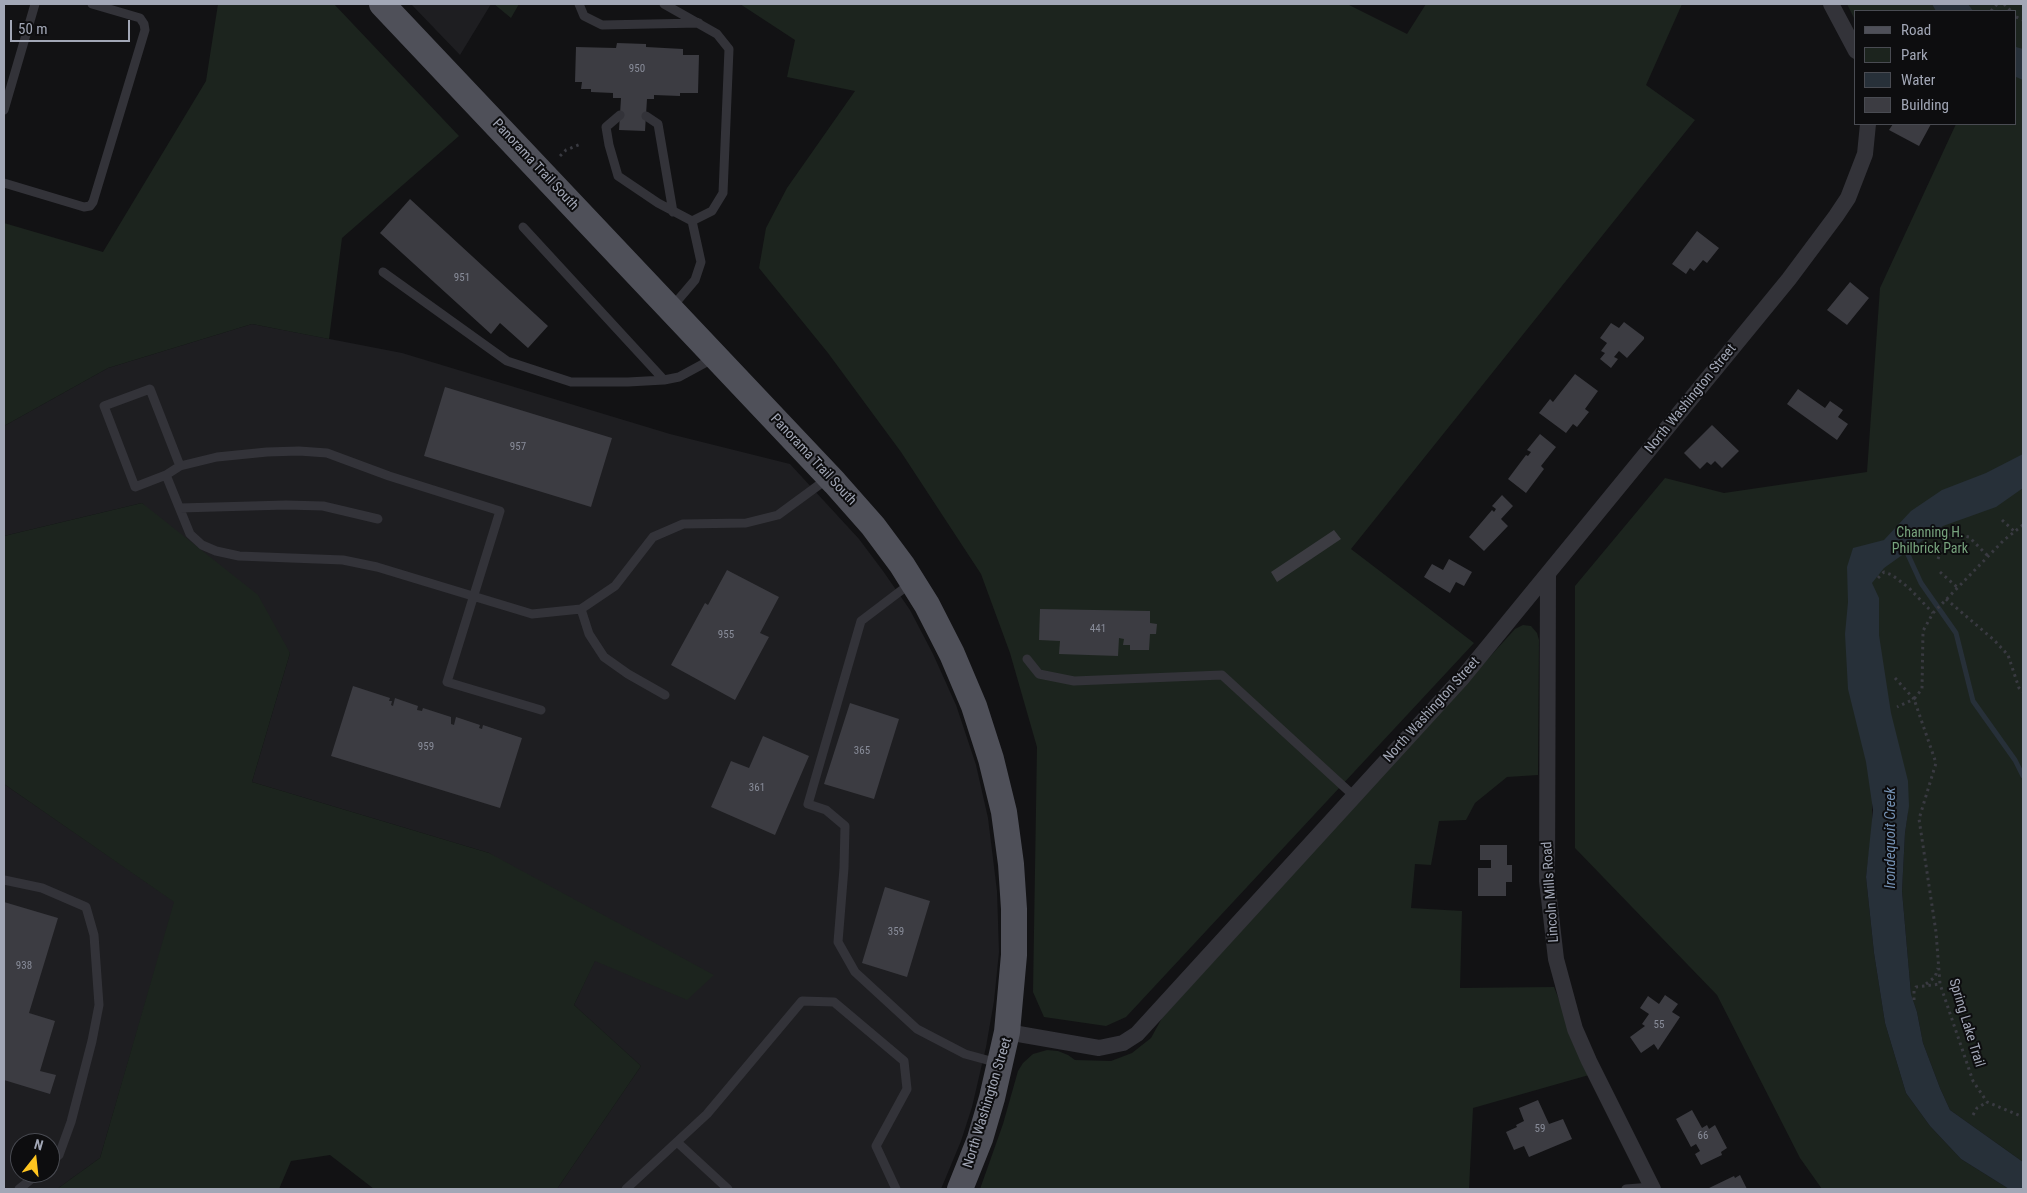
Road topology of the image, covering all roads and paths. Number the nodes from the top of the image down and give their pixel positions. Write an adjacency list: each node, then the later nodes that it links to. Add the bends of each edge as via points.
1 (35, 4): 9 (lane)
2 (92, 4): 15 (lane, via 140,18 145,30 93,202 84,207)
3 (382, 4): 20 (main road, Panorama Trail South)
4 (579, 4): 7 (lane, via 584,16 602,24)
5 (664, 4): 7 (lane)
6 (1831, 4): 8 (street)
7 (699, 24): 17 (lane, via 717,34 728,49 725,179 723,193 712,212)
8 (1854, 47)
9 (4, 110)
10 (620, 115): 16 (lane, via 606,127 618,176)
11 (646, 116): 16 (lane, via 658,124)
12 (1868, 125): 34 (street, North Washington Street, via 1865,154 1836,216 1789,279)
13 (581, 144): 14 (path)
14 (560, 156)
15 (4, 183)
16 (674, 212): 17 (lane)
17 (692, 222): 20 (lane, via 701,262 695,280)
18 (523, 226): 22 (lane)
19 (383, 272): 22 (lane, via 507,361 571,382)
20 (670, 309): 21 (main road, Panorama Trail South)
21 (716, 357): 22 (lane, via 680,377); 25 (main road, Panorama Trail South)
22 (664, 380)
23 (180, 466): 24 (lane); 24 (lane, via 150,389 104,406 135,487); 38 (lane, via 217,457 267,452 327,453 500,511)
24 (166, 475): 26 (lane)
25 (830, 477): 36 (main road, Panorama Trail South, via 873,526); 40 (lane, via 778,515 746,523 683,524 653,538 615,586)
26 (180, 508): 27 (lane, via 324,506); 38 (lane, via 190,534 202,545 216,551 239,556 343,560 377,567)
27 (378, 518)
28 (2002, 520): 30 (path)
29 (2023, 525): 30 (path)
30 (2014, 532): 31 (path)
31 (1988, 556): 32 (path, via 1969,537 1951,533 1945,539); 37 (path)
32 (1938, 559)
33 (1940, 572): 37 (path)
34 (1548, 574): 49 (street, North Washington Street, via 1463,677); 62 (street, Lincoln Mills Road, via 1547,881 1556,959 1575,1029)
35 (1878, 578): 41 (path, via 1884,572 1892,574)
36 (913, 581): 55 (main road, Panorama Trail South, via 952,654 974,706 1004,812 1014,909 1014,955); 56 (lane, via 861,621 808,804 826,810 845,826 838,942 856,972 916,1029 965,1054)
37 (1958, 588): 39 (path)
38 (473, 597): 40 (lane, via 532,614); 48 (lane, via 447,682)
39 (1946, 599): 41 (path); 44 (path, via 2008,655)
40 (581, 609): 45 (lane, via 589,634 604,657)
41 (1933, 614): 46 (path, via 1923,631 1922,689)
42 (1027, 660): 49 (lane, via 1039,674 1074,681 1222,675)
43 (1895, 678): 46 (path)
44 (2023, 692)
45 (665, 695)
46 (1914, 699): 47 (path); 51 (path, Spring Lake Trail, via 1936,763 1919,819)
47 (1897, 707)
48 (541, 710)
49 (1354, 796): 55 (street, North Washington Street, via 1137,1034 1123,1043 1099,1048)
50 (4, 880): 61 (lane, via 42,888 86,907 94,935 99,1005 71,1122)
51 (1939, 968): 52 (path, Spring Lake Trail); 53 (path, via 1935,977)
52 (1940, 984): 53 (path); 57 (path, Spring Lake Trail, via 1973,1081)
53 (1925, 985): 54 (path, via 1916,987)
54 (1914, 1000)
55 (1007, 1032): 56 (main road, North Washington Street)
56 (1000, 1063): 66 (main road, North Washington Street, via 980,1138)
57 (1987, 1102): 58 (path, via 1976,1108); 59 (path)
58 (1973, 1115)
59 (2023, 1117)
60 (677, 1142): 63 (lane); 64 (lane); 65 (lane, via 708,1114 802,1001 834,1002 904,1061 907,1089 876,1146)
61 (60, 1152)
62 (1652, 1188): 67 (lane)
63 (626, 1189)
64 (728, 1189)
65 (896, 1189)
66 (960, 1189)
67 (1626, 1189)

